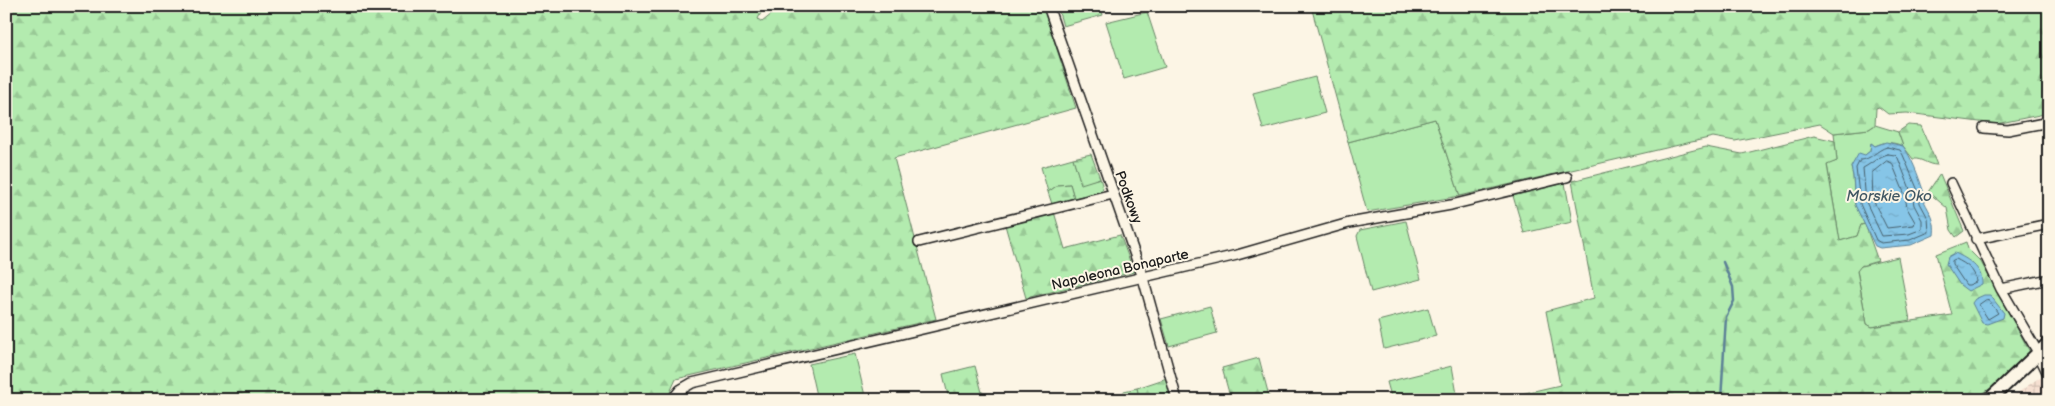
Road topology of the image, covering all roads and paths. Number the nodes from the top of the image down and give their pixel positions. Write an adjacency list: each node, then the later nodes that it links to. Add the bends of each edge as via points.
1 (1048, 6): 6 (street, Podkowy)
2 (2049, 122): 3 (street, via 2008,130)
3 (1984, 128)
4 (1567, 177): 10 (street, Napoleona Bonaparte, via 1451,205 1349,223)
5 (1951, 184): 8 (street)
6 (1113, 194): 9 (street); 10 (street, Podkowy)
7 (2049, 224): 8 (street)
8 (1976, 239): 12 (street)
9 (919, 242)
10 (1143, 278): 16 (street, Napoleona Bonaparte, via 692,383); 17 (street, Podkowy)
11 (2049, 279): 12 (street)
12 (2001, 289): 14 (street)
13 (2049, 343): 14 (street)
14 (2038, 353): 15 (street); 18 (street)
15 (2049, 376)
16 (672, 400)
17 (1177, 400)
18 (1989, 400)

